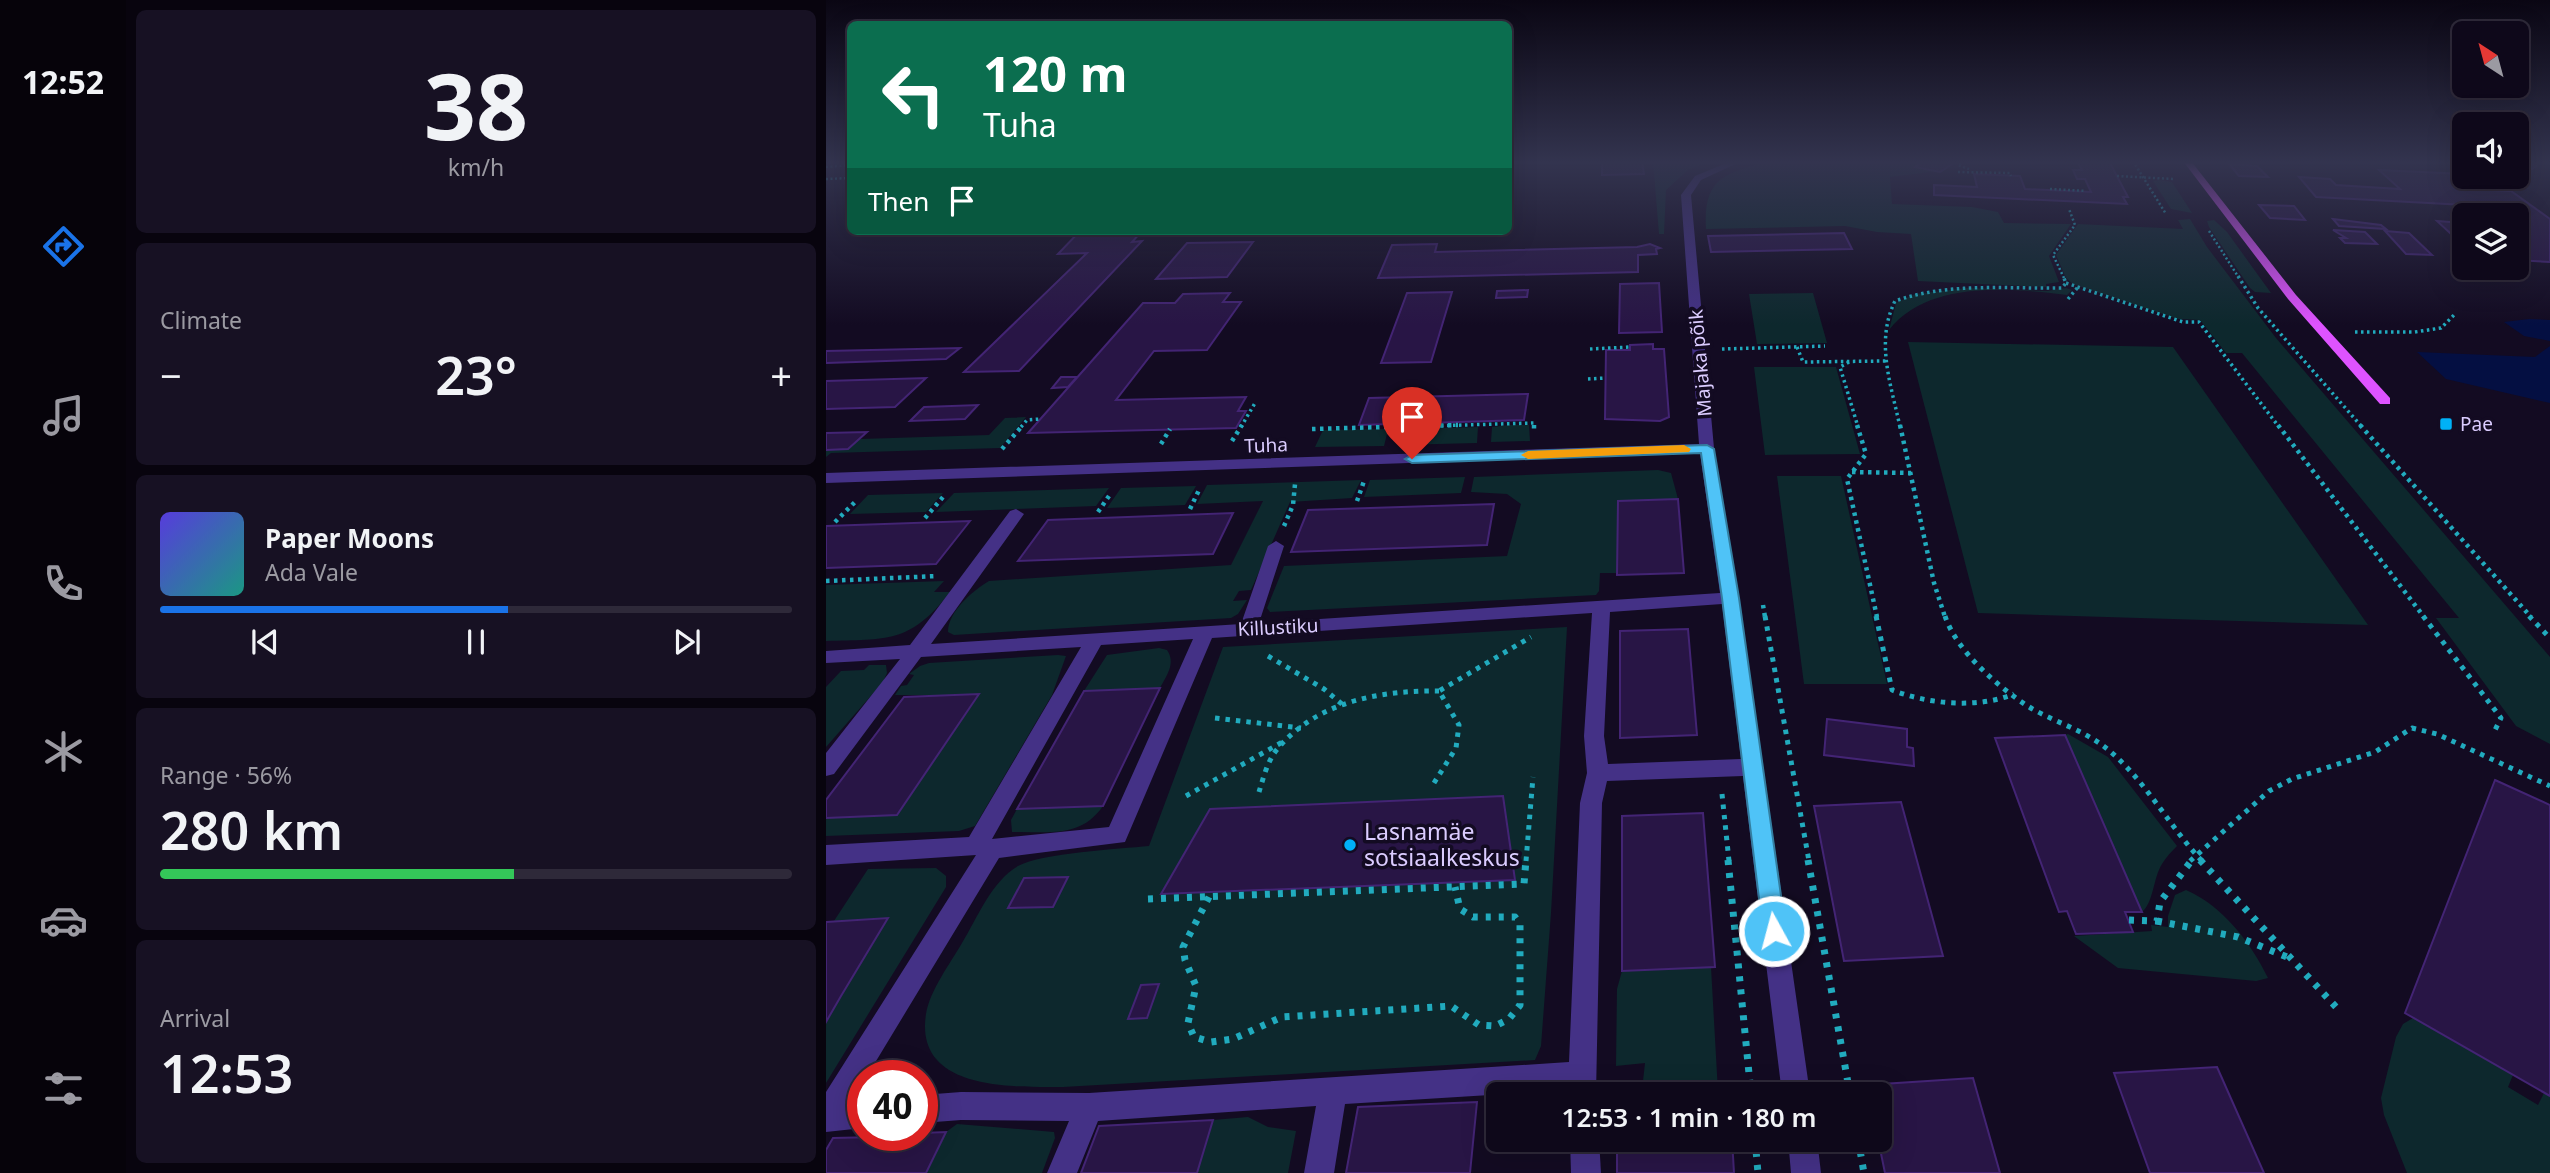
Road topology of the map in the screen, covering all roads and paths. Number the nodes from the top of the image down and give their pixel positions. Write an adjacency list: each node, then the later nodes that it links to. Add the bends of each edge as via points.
1 (1688, 216): 28 (street, Majaka põik)
2 (2072, 216): 5 (path, via 2075,225 2053,255)
3 (2229, 216): 9 (main road)
4 (2203, 222): 54 (path, via 2258,308)
5 (2066, 283): 6 (path); 14 (path, via 2062,288 1966,287 1906,296 1895,301 1888,315 1883,347)
6 (2077, 287): 7 (path); 64 (path, via 2183,322 2199,322 2501,718)
7 (2068, 299)
8 (2454, 314): 9 (path, via 2441,328 2415,332)
9 (2320, 329): 19 (main road)
10 (1825, 346): 12 (path)
11 (1630, 347): 13 (path)
12 (1797, 347): 15 (path, via 1721,349); 16 (path, via 1803,362)
13 (1590, 349)
14 (1886, 361): 16 (path); 30 (path)
15 (1723, 362)
16 (1849, 362): 29 (path, via 1840,367 1866,454)
17 (1605, 378): 18 (path)
18 (1588, 379)
19 (2385, 401)
20 (1255, 402): 26 (path)
21 (1040, 419): 27 (path, via 1027,420)
22 (1170, 429): 25 (path)
23 (1312, 429): 24 (path, via 1534,424)
24 (1534, 433)
25 (1163, 440)
26 (1232, 442)
27 (1005, 446)
28 (1707, 449): 32 (street, Tuha); 48 (street, Majaka põik)
29 (1852, 472): 30 (path); 60 (path, via 1847,479 1892,690 1959,701 1993,701)
30 (1911, 473): 60 (path, via 1934,583 1948,626 1968,656)
31 (1366, 477): 38 (path)
32 (826, 478)
33 (1295, 480): 39 (path)
34 (1202, 482): 40 (path)
35 (1116, 485): 41 (path)
36 (948, 491): 43 (path)
37 (863, 494): 44 (path)
38 (1357, 501)
39 (1293, 505)
40 (1190, 509)
41 (1098, 512)
42 (1016, 514): 46 (street)
43 (925, 518)
44 (835, 522)
45 (1276, 546): 51 (street)
46 (973, 575): 47 (path); 56 (street)
47 (826, 581)
48 (1731, 598): 50 (street, Killustiku); 66 (street, Majaka põik)
49 (1762, 601): 86 (path)
50 (1601, 609): 51 (street, Killustiku); 68 (street, via 1594,736)
51 (1248, 629): 52 (street, Killustiku)
52 (1205, 632): 55 (street, Killustiku); 74 (street, via 1117,835)
53 (1535, 635): 59 (path)
54 (2550, 638)
55 (1094, 641): 56 (street, Killustiku); 74 (street)
56 (915, 652): 58 (street, Killustiku); 67 (street)
57 (1264, 654): 61 (path)
58 (826, 657)
59 (1439, 691): 61 (path, via 1411,689 1368,695); 70 (path, via 1459,725 1456,748)
60 (2014, 694): 76 (path, via 2105,747 2132,773)
61 (1343, 705): 63 (path)
62 (1215, 718): 63 (path)
63 (1301, 728): 65 (path)
64 (2493, 734)
65 (1290, 738): 72 (path, via 1275,752); 73 (path)
66 (1753, 767): 68 (street); 85 (street, Majaka põik)
67 (826, 768)
68 (1598, 773): 84 (street, via 1591,803)
69 (1533, 778): 77 (path, via 1524,884)
70 (1434, 783)
71 (2550, 786): 76 (path, via 2437,734 2412,728 2375,752 2292,779 2269,792)
72 (1259, 792)
73 (1186, 796)
74 (984, 847): 75 (street); 92 (street)
75 (826, 855)
76 (2196, 855): 81 (path, via 2161,902); 82 (path)
77 (1455, 887): 78 (path); 78 (path, via 1460,909 1473,917 1515,917 1520,924 1520,1005 1509,1019 1495,1026 1479,1025 1451,1006 1282,1017 1233,1039 1212,1042 1194,1037 1188,1023 1196,986 1183,947)
78 (1209, 897): 79 (path)
79 (1148, 899)
80 (2129, 920): 81 (path)
81 (2157, 921): 82 (path, via 2238,937)
82 (2289, 958): 83 (path)
83 (2336, 1007)
84 (1581, 1082)
85 (1794, 1082)
86 (1848, 1082)
87 (1486, 1087): 88 (street)
88 (1334, 1091): 90 (street); 98 (street)
89 (938, 1107): 90 (street)
90 (1089, 1107): 97 (street)
91 (847, 1116): 92 (street)
92 (826, 1118)
93 (1585, 1152): 99 (street)
94 (1756, 1152): 100 (path)
95 (1804, 1152): 101 (street)
96 (1860, 1152): 102 (path)
97 (1062, 1173)
98 (1319, 1173)
99 (1586, 1173)
100 (1758, 1173)
101 (1806, 1173)
102 (1864, 1173)

